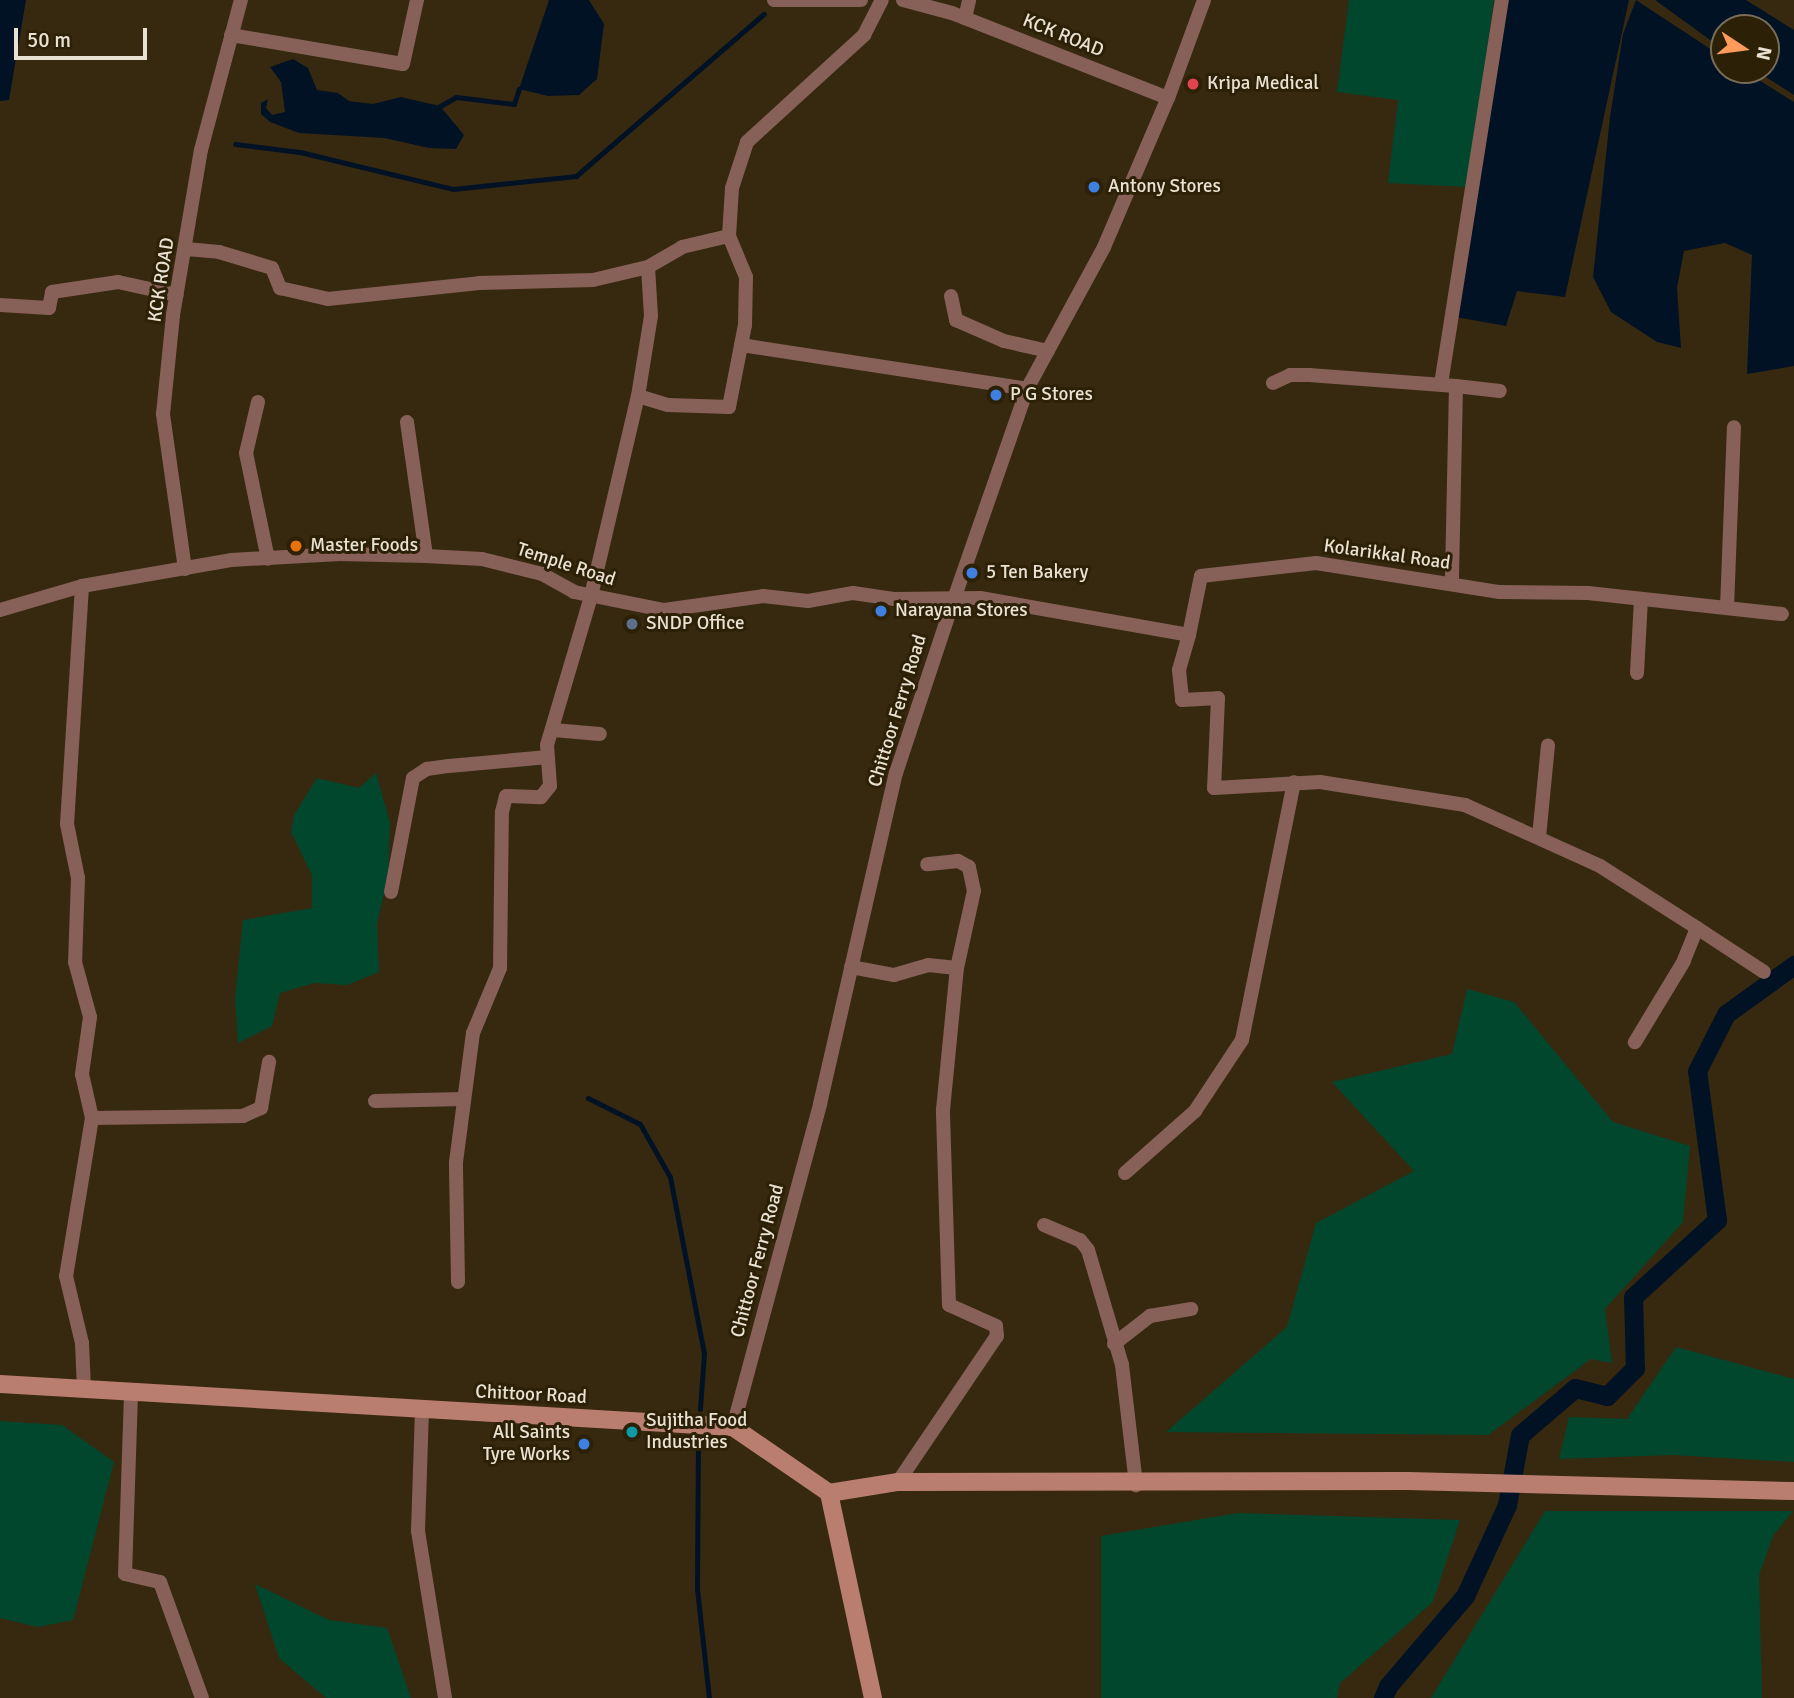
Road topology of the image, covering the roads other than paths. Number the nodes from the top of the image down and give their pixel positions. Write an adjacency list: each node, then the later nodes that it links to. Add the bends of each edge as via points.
1 (241, 0): 13 (street, KCK ROAD)
2 (417, 0): 13 (street, via 403,64)
3 (774, 0): 4 (street)
4 (781, 0): 11 (street)
5 (861, 0): 11 (street)
6 (882, 0): 15 (street, via 864,35 747,142 732,188)
7 (903, 0): 12 (street, KCK ROAD)
8 (969, 0): 12 (street)
9 (1205, 0): 14 (street, Chittoor Ferry Road)
10 (1502, 0): 24 (street)
11 (844, 1)
12 (965, 18): 14 (street, KCK ROAD)
13 (231, 35): 16 (street, KCK ROAD, via 213,93)
14 (1168, 99): 22 (street, Chittoor Ferry Road, via 1104,247)
15 (729, 236): 17 (street, via 682,247); 21 (street, via 746,276)
16 (186, 249): 17 (street, via 219,252 272,268 280,288 328,299 466,284 593,280); 18 (street, KCK ROAD)
17 (648, 267): 27 (street, via 651,316)
18 (177, 295): 20 (street, via 118,282 52,292 49,308); 33 (street, KCK ROAD, via 163,414)
19 (951, 296): 22 (street, via 956,320 1004,341)
20 (0, 305)
21 (741, 345): 25 (street); 27 (street, via 729,407 668,405)
22 (1048, 351): 25 (street, Chittoor Ferry Road)
23 (1272, 383): 24 (street, via 1290,375 1309,375)
24 (1448, 385): 26 (street); 34 (street)
25 (1027, 389): 37 (street, Chittoor Ferry Road)
26 (1500, 391)
27 (638, 396): 36 (street)
28 (258, 402): 32 (street, via 246,453)
29 (407, 422): 31 (street)
30 (1734, 427): 39 (street)
31 (426, 556): 32 (street, Temple Road, via 340,554); 36 (street, Temple Road, via 482,559 542,574)
32 (268, 559): 33 (street, Temple Road)
33 (186, 569): 35 (street, Temple Road)
34 (1452, 584): 38 (street, Kolarikkal Road, via 1500,592); 42 (street, Kolarikkal Road, via 1316,563 1200,576)
35 (82, 586): 40 (street, Temple Road); 60 (street, via 67,824 78,878 75,962 90,1017 82,1074)
36 (591, 596): 37 (street, Temple Road, via 664,610 763,596 808,601 853,593 894,599); 44 (street)
37 (954, 599): 42 (street, via 980,598); 53 (street, Chittoor Ferry Road, via 896,773)
38 (1641, 599): 39 (street, Kolarikkal Road); 43 (street)
39 (1727, 608): 41 (street, Kolarikkal Road)
40 (0, 610)
41 (1782, 614)
42 (1189, 635): 48 (street, via 1179,670 1182,700 1218,698 1214,788)
43 (1637, 673)
44 (553, 730): 45 (street); 47 (street)
45 (600, 734)
46 (1548, 745): 49 (street)
47 (548, 757): 51 (street, via 427,769 413,778); 58 (street, via 550,786 541,797 506,796 502,812 500,968 472,1034)
48 (1294, 782): 49 (street, via 1465,805); 61 (street, via 1242,1040 1195,1111)
49 (1539, 837): 52 (street, via 1600,866)
50 (927, 864): 54 (street, via 958,861 969,867 974,891)
51 (391, 892)
52 (1697, 928): 55 (street); 56 (street, via 1684,961)
53 (851, 967): 54 (street, via 894,975 928,965); 70 (street, Chittoor Ferry Road)
54 (957, 968): 71 (street, via 943,1110 949,1305 996,1326 997,1336)
55 (1765, 972)
56 (1635, 1042)
57 (269, 1062): 60 (street, via 261,1108 243,1116)
58 (464, 1099): 59 (street); 63 (street, via 456,1162)
59 (375, 1101)
60 (92, 1118): 67 (street, via 66,1276 82,1343)
61 (1125, 1173)
62 (1044, 1224): 65 (street, via 1080,1240 1088,1250)
63 (458, 1282)
64 (1191, 1310): 65 (street, via 1150,1315)
65 (1114, 1344): 72 (street, via 1129,1408)
66 (0, 1384): 67 (main road, Chittoor Road)
67 (84, 1388): 68 (main road, Chittoor Road)
68 (131, 1394): 69 (main road, Chittoor Road); 75 (street, via 125,1573 160,1582)
69 (422, 1410): 70 (main road, Chittoor Road); 76 (street, via 418,1531)
70 (733, 1427): 74 (main road)
71 (898, 1482): 72 (main road); 74 (main road)
72 (1136, 1485): 73 (main road, via 1408,1481)
73 (1794, 1491)
74 (829, 1493): 77 (main road)
75 (202, 1698)
76 (445, 1698)
77 (873, 1698)

